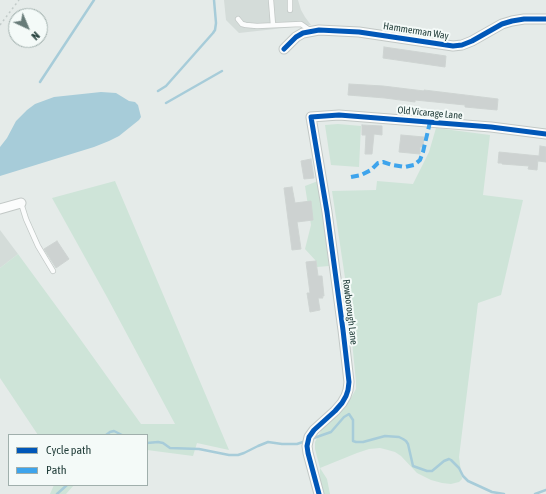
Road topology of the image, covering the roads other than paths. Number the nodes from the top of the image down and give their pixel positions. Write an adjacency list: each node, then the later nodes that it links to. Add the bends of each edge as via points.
1 (270, 0): 6 (lane)
2 (290, 0): 3 (lane)
3 (290, 10)
4 (238, 19): 6 (lane, via 246,25)
5 (546, 19): 7 (street, Hammerman Way, via 512,21 472,41 453,46 359,32)
6 (273, 25): 7 (lane, via 301,24)
7 (311, 30): 8 (street, Hammerman Way, via 296,37)
8 (284, 49)
9 (311, 117): 10 (street, Old Vicarage Lane, via 338,115); 14 (street, Rowborough Lane, via 328,220 349,382 342,403 314,430 308,441 308,453)
10 (546, 134)
11 (21, 203): 12 (street); 13 (lane, via 38,246)
12 (0, 209)
13 (53, 271)
14 (319, 494)

